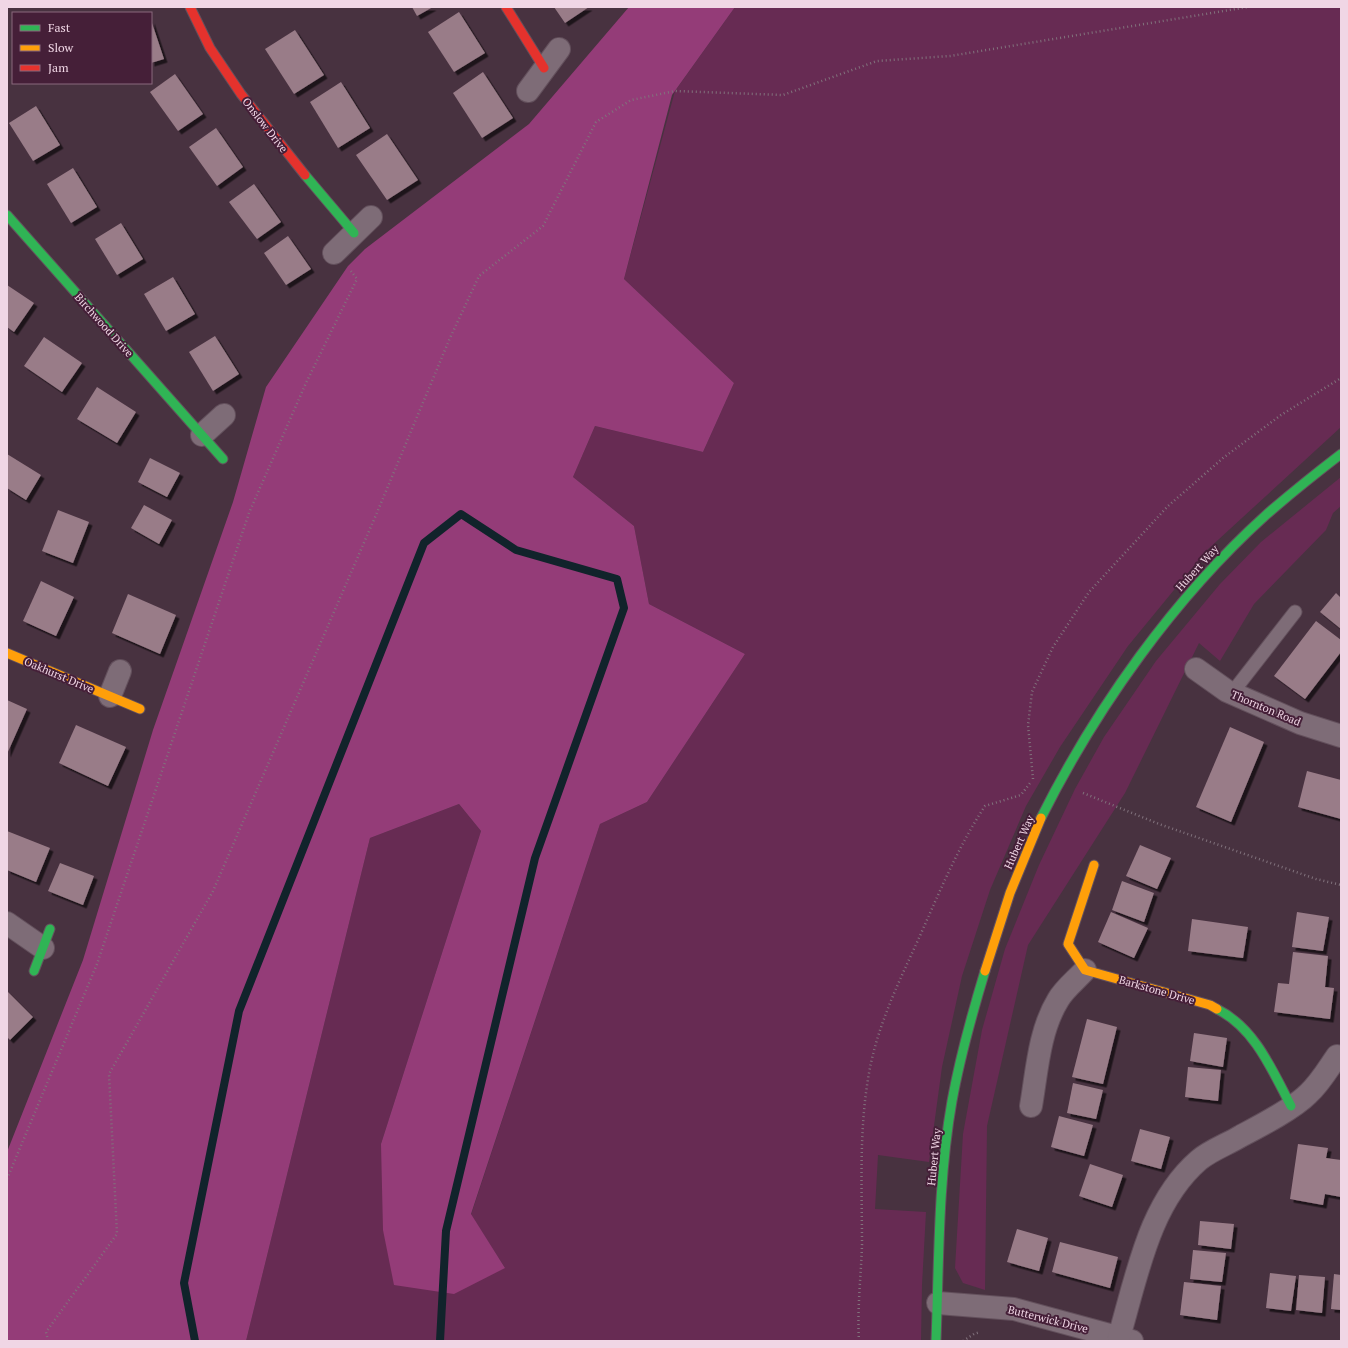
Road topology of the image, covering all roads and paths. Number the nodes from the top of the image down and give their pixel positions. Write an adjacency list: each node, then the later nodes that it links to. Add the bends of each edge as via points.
1 (190, 7): 9 (street, Onslow Drive, via 210,48 241,94)
2 (506, 7): 5 (street)
3 (1248, 7): 37 (path, via 950,56 877,61 783,95 675,91 631,100 596,122 543,226 479,276 450,338 213,891 109,1074 117,1234 46,1332)
4 (559, 49): 5 (street)
5 (544, 68): 6 (street)
6 (528, 91)
7 (7, 215): 13 (street, Birchwood Drive)
8 (371, 217): 9 (street)
9 (354, 233): 10 (street)
10 (334, 253): 34 (path, via 357,279 306,383 249,513 98,964)
11 (1341, 378): 38 (path, via 1281,415 1228,454 1168,506 1089,592 1053,647 1032,692 1028,725 1034,778 1021,795 985,806 964,837 879,1029 868,1079 863,1121)
12 (224, 416): 13 (street)
13 (202, 435): 15 (street, Birchwood Drive)
14 (1341, 454): 24 (street, Hubert Way, via 1245,534 1186,597 1132,667)
15 (223, 458)
16 (1295, 612): 20 (lane)
17 (7, 653): 21 (street, Oakhurst Drive)
18 (1196, 670): 20 (street, Thornton Road)
19 (120, 671): 21 (street)
20 (1232, 693): 23 (street, Thornton Road, via 1300,723)
21 (110, 696): 22 (street, Oakhurst Drive)
22 (140, 709)
23 (1341, 736)
24 (1060, 782): 26 (path, via 1097,800 1159,824 1316,879); 35 (street, Hubert Way, via 1017,876 1001,918 973,1010 953,1101 942,1172)
25 (1094, 865): 29 (street, via 1068,944)
26 (1341, 885)
27 (7, 923): 28 (street)
28 (46, 939): 30 (street)
29 (1085, 970): 32 (street, via 1058,999 1048,1023 1040,1048); 33 (street, Barkstone Drive, via 1210,1005 1232,1016 1256,1044)
30 (34, 971)
31 (1337, 1056): 33 (street, via 1307,1096)
32 (1032, 1106)
33 (1291, 1106): 36 (street, via 1200,1160 1167,1199 1155,1221 1140,1265)
34 (7, 1179)
35 (938, 1304): 36 (street, Butterwick Drive, via 1014,1309); 39 (street, Hubert Way)
36 (1126, 1339)
37 (48, 1341)
38 (859, 1341)
39 (936, 1341)

